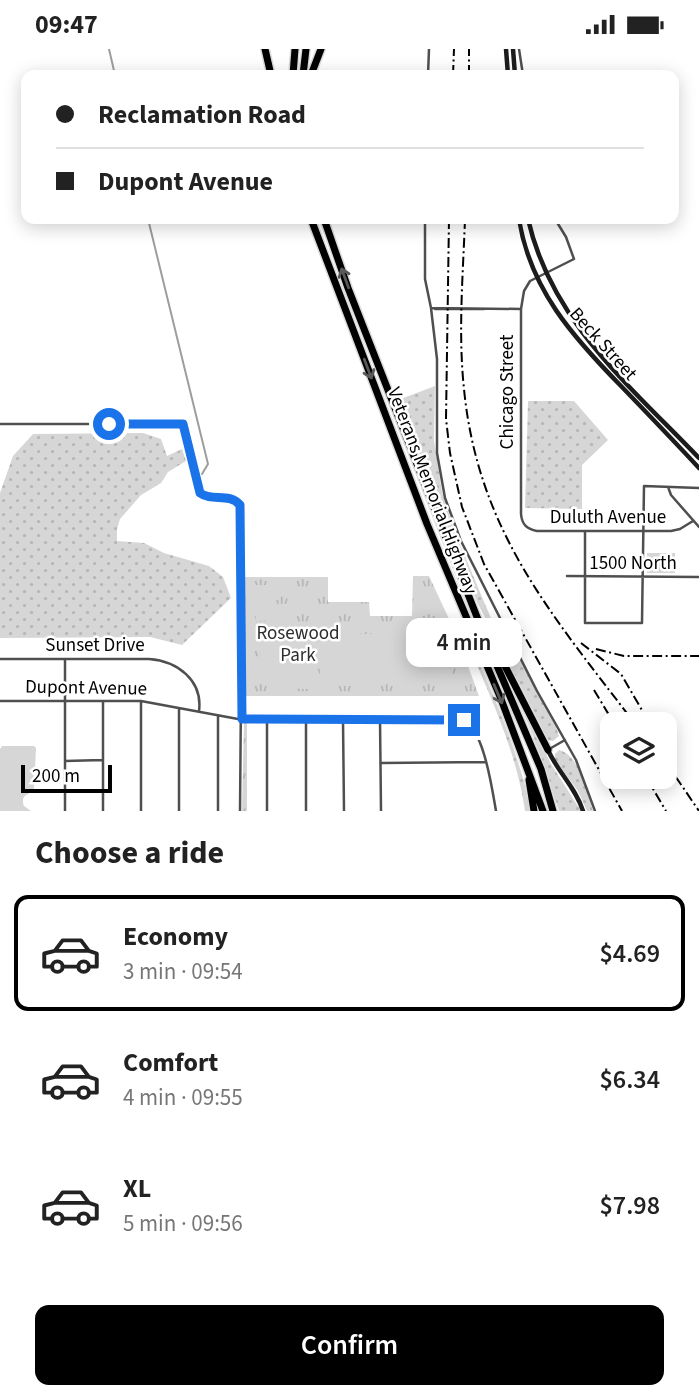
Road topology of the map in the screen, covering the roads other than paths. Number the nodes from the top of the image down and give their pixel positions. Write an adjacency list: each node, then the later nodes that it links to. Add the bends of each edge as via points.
1 (265, 49): 9 (highway)
2 (295, 49): 10 (highway)
3 (306, 49): 11 (highway)
4 (321, 49): 12 (highway)
5 (429, 49): 13 (street)
6 (506, 49): 14 (main road)
7 (513, 49): 15 (main road)
8 (519, 49): 16 (street)
9 (270, 70)
10 (293, 70)
11 (304, 70)
12 (313, 70)
13 (428, 70)
14 (508, 70)
15 (515, 70)
16 (522, 70)
17 (311, 224): 62 (highway, Veterans Memorial Highway, one-way to 62)
18 (326, 224): 41 (highway, Veterans Memorial Highway, one-way to 18)
19 (425, 224): 25 (street, via 425,279)
20 (520, 224): 24 (main road, Beck Street)
21 (530, 224): 23 (main road, Beck Street)
22 (558, 224): 23 (street, via 574,259)
23 (545, 273): 24 (street); 28 (main road, Beck Street, via 578,329)
24 (536, 277): 26 (street, Chicago Street, via 526,285); 29 (main road, Beck Street, via 575,338)
25 (431, 308): 26 (street); 56 (street, via 437,359 437,453 445,498 461,541)
26 (521, 309): 33 (street, Chicago Street)
27 (0, 424): 51 (street, via 183,424 200,493 229,498 240,507)
28 (699, 458)
29 (699, 468)
30 (668, 487): 31 (street); 32 (street); 36 (street, via 644,486)
31 (699, 488)
32 (693, 520): 34 (street); 36 (street, Duluth Avenue, via 676,530)
33 (523, 523): 35 (street, Duluth Avenue, via 537,531)
34 (699, 527)
35 (585, 531): 36 (street, Duluth Avenue); 38 (street)
36 (643, 531): 39 (street)
37 (567, 576): 38 (street, 1500 North)
38 (584, 576): 39 (street, 1500 North); 39 (street, via 585,623 642,623)
39 (642, 577): 40 (street, 1500 North)
40 (699, 577)
41 (477, 613): 57 (highway); 76 (highway, Veterans Memorial Highway, via 541,769)
42 (0, 659): 43 (street, Sunset Drive)
43 (65, 659): 45 (street); 49 (street, Sunset Drive, via 168,662 195,684)
44 (0, 701): 45 (street, Dupont Avenue)
45 (65, 701): 46 (street, Dupont Avenue); 59 (street)
46 (103, 701): 47 (street, Dupont Avenue); 58 (street)
47 (141, 701): 48 (street, Dupont Avenue); 65 (street)
48 (179, 708): 49 (street, Dupont Avenue); 66 (street)
49 (199, 712): 50 (street, Dupont Avenue)
50 (218, 715): 51 (street, Dupont Avenue); 67 (street)
51 (242, 719): 52 (street, Dupont Avenue); 68 (street)
52 (267, 719): 53 (street, Dupont Avenue); 69 (street)
53 (306, 719): 54 (street, Dupont Avenue); 70 (street)
54 (343, 719): 55 (street, Dupont Avenue); 71 (street)
55 (380, 719): 60 (street, Dupont Avenue, via 464,720 472,727); 61 (street)
56 (565, 740): 57 (street); 78 (street)
57 (548, 750): 77 (main road)
58 (103, 760): 59 (street); 64 (street)
59 (65, 761): 63 (street)
60 (486, 762): 61 (street); 73 (street)
61 (381, 763): 72 (street)
62 (527, 765): 74 (highway); 75 (highway, Veterans Memorial Highway)
63 (65, 811)
64 (103, 811)
65 (141, 811)
66 (179, 811)
67 (218, 811)
68 (240, 811)
69 (267, 811)
70 (306, 811)
71 (344, 811)
72 (381, 811)
73 (496, 811)
74 (534, 811)
75 (544, 811)
76 (553, 811)
77 (583, 811)
78 (595, 811)

